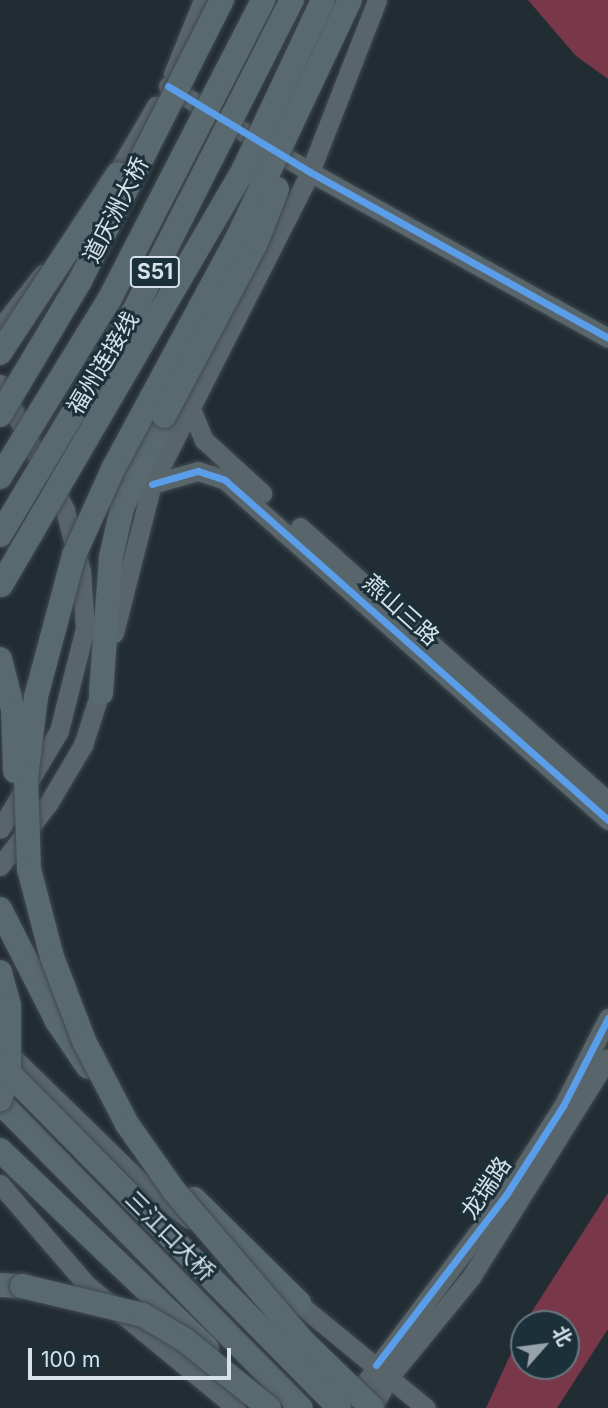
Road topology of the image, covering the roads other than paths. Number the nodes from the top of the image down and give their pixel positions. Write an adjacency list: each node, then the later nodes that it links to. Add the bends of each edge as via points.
1 (203, 0): 9 (main road)
2 (222, 0): 8 (highway, 道庆洲大桥, bridge)
3 (262, 0): 16 (highway, 福州连接线 / S51, bridge, via 109,300)
4 (292, 0): 18 (highway, 福州连接线 / S51, bridge, via 133,313)
5 (323, 0): 19 (highway, bridge, via 242,173)
6 (377, 0): 10 (main road)
7 (347, 10): 21 (highway, bridge, via 256,243 163,416 122,508 111,557); 26 (highway, bridge, via 239,235 114,467 74,555 36,697 26,778)
8 (204, 37): 12 (highway, bridge); 15 (highway, 道庆洲大桥, bridge, via 80,281)
9 (168, 86): 10 (main road); 12 (main road, via 94,212 8,311)
10 (310, 172): 11 (main road); 14 (main road)
11 (608, 338)
12 (3, 342)
13 (0, 384): 24 (main road, via 65,510 81,571 85,628 59,731)
14 (190, 406): 17 (main road); 22 (main road, 燕山三路, via 195,427 210,447)
15 (0, 415)
16 (0, 477)
17 (152, 484): 21 (main road); 23 (main road, 燕山三路, via 198,471 232,485)
18 (0, 535)
19 (1, 586)
20 (0, 659): 26 (highway, bridge, via 13,710 15,779)
21 (101, 693): 25 (main road, via 83,744)
22 (608, 801)
23 (608, 820)
24 (0, 830)
25 (4, 853)
26 (29, 869): 46 (highway, bridge, via 52,957 83,1041 127,1124 175,1192 305,1343)
27 (0, 909): 39 (highway, via 57,1021 109,1099 181,1186)
28 (0, 972): 35 (highway, bridge, via 9,1005 9,1070)
29 (608, 1018): 40 (main road, 龙瑞路, via 563,1106)
30 (0, 1038): 34 (main road)
31 (0, 1045): 34 (main road)
32 (608, 1058): 40 (main road, 龙瑞路, via 471,1277)
33 (0, 1064): 44 (highway, 三江口大桥, bridge)
34 (30, 1073): 39 (main road, via 142,1183)
35 (0, 1101): 43 (highway, 三江口大桥)
36 (0, 1150): 41 (highway, bridge)
37 (0, 1184): 41 (main road, via 87,1285)
38 (0, 1284): 41 (highway, bridge, via 52,1290 143,1315)
39 (299, 1303): 40 (main road)
40 (383, 1371): 45 (main road); 46 (main road); 47 (main road)
41 (243, 1400): 42 (highway, bridge)
42 (269, 1408)
43 (301, 1408)
44 (339, 1408)
45 (347, 1408)
46 (372, 1408)
47 (425, 1408)

